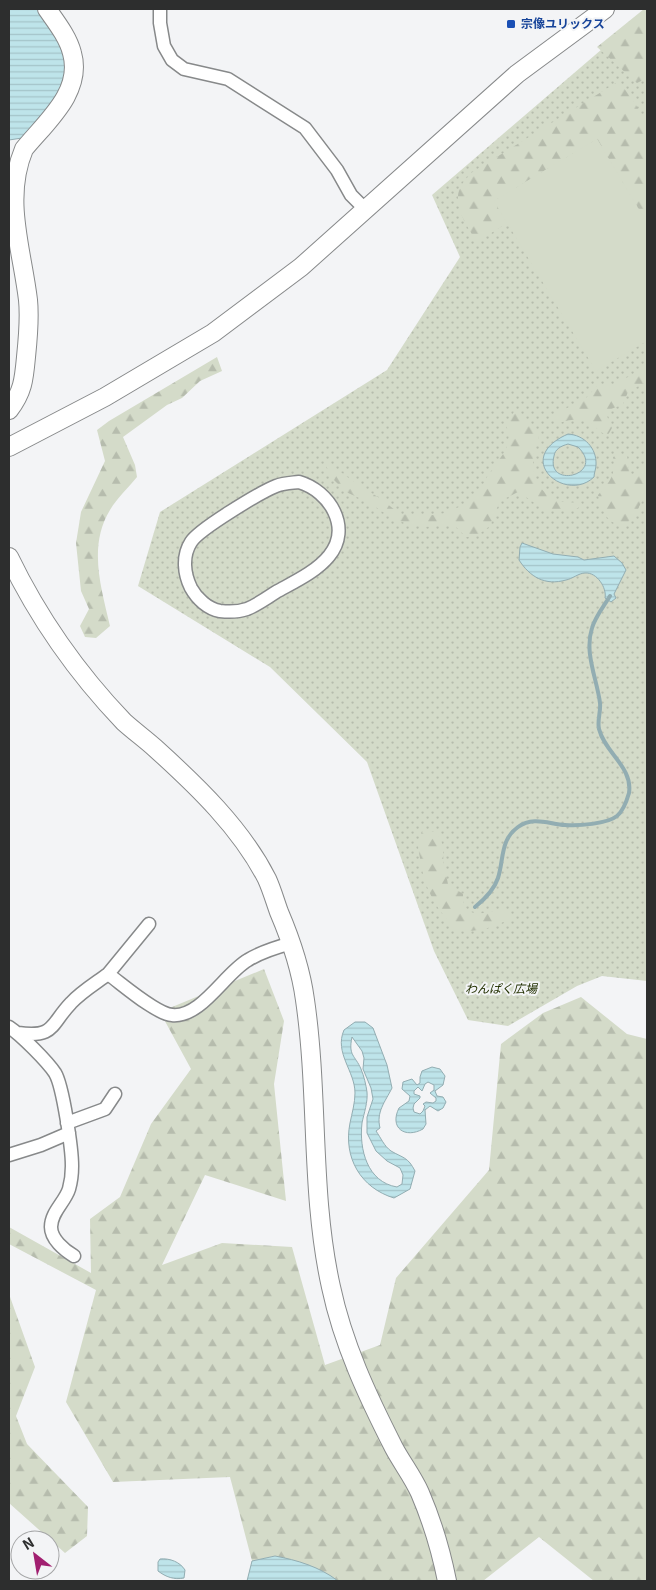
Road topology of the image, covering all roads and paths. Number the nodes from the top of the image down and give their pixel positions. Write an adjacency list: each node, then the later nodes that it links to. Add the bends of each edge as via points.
1 (48, 9): 4 (street, via 73,53 74,72 66,99 24,149)
2 (160, 9): 5 (street, via 164,46 172,60 184,69 228,79 305,128 337,170 351,195)
3 (605, 9): 5 (street, via 517,74)
4 (12, 188): 6 (street, via 29,329 23,386)
5 (366, 210): 7 (street, via 301,267 213,333 105,397)
6 (9, 410)
7 (9, 446)
8 (207, 528): 8 (street, via 192,540 187,549 185,570 199,600 216,610 228,612 252,607 315,569 330,555 338,534 334,511 327,499 315,488 299,482 283,483 270,489)
9 (9, 557): 11 (street, via 52,632 96,689 125,723 201,792 240,837 267,879)
10 (149, 924): 12 (street)
11 (292, 943): 12 (street, via 249,959 194,1010 172,1015 157,1009); 18 (street, via 305,997 321,1238 331,1288 341,1326 370,1401 420,1492 441,1552)
12 (108, 974): 13 (street, via 71,1003 43,1034)
13 (14, 1030): 15 (street, via 55,1073)
14 (115, 1094): 15 (street, via 105,1109)
15 (68, 1128): 16 (street, via 41,1145); 17 (street, via 72,1167 69,1190 54,1214 51,1227 54,1238)
16 (9, 1156)
17 (74, 1256)
18 (447, 1581)

